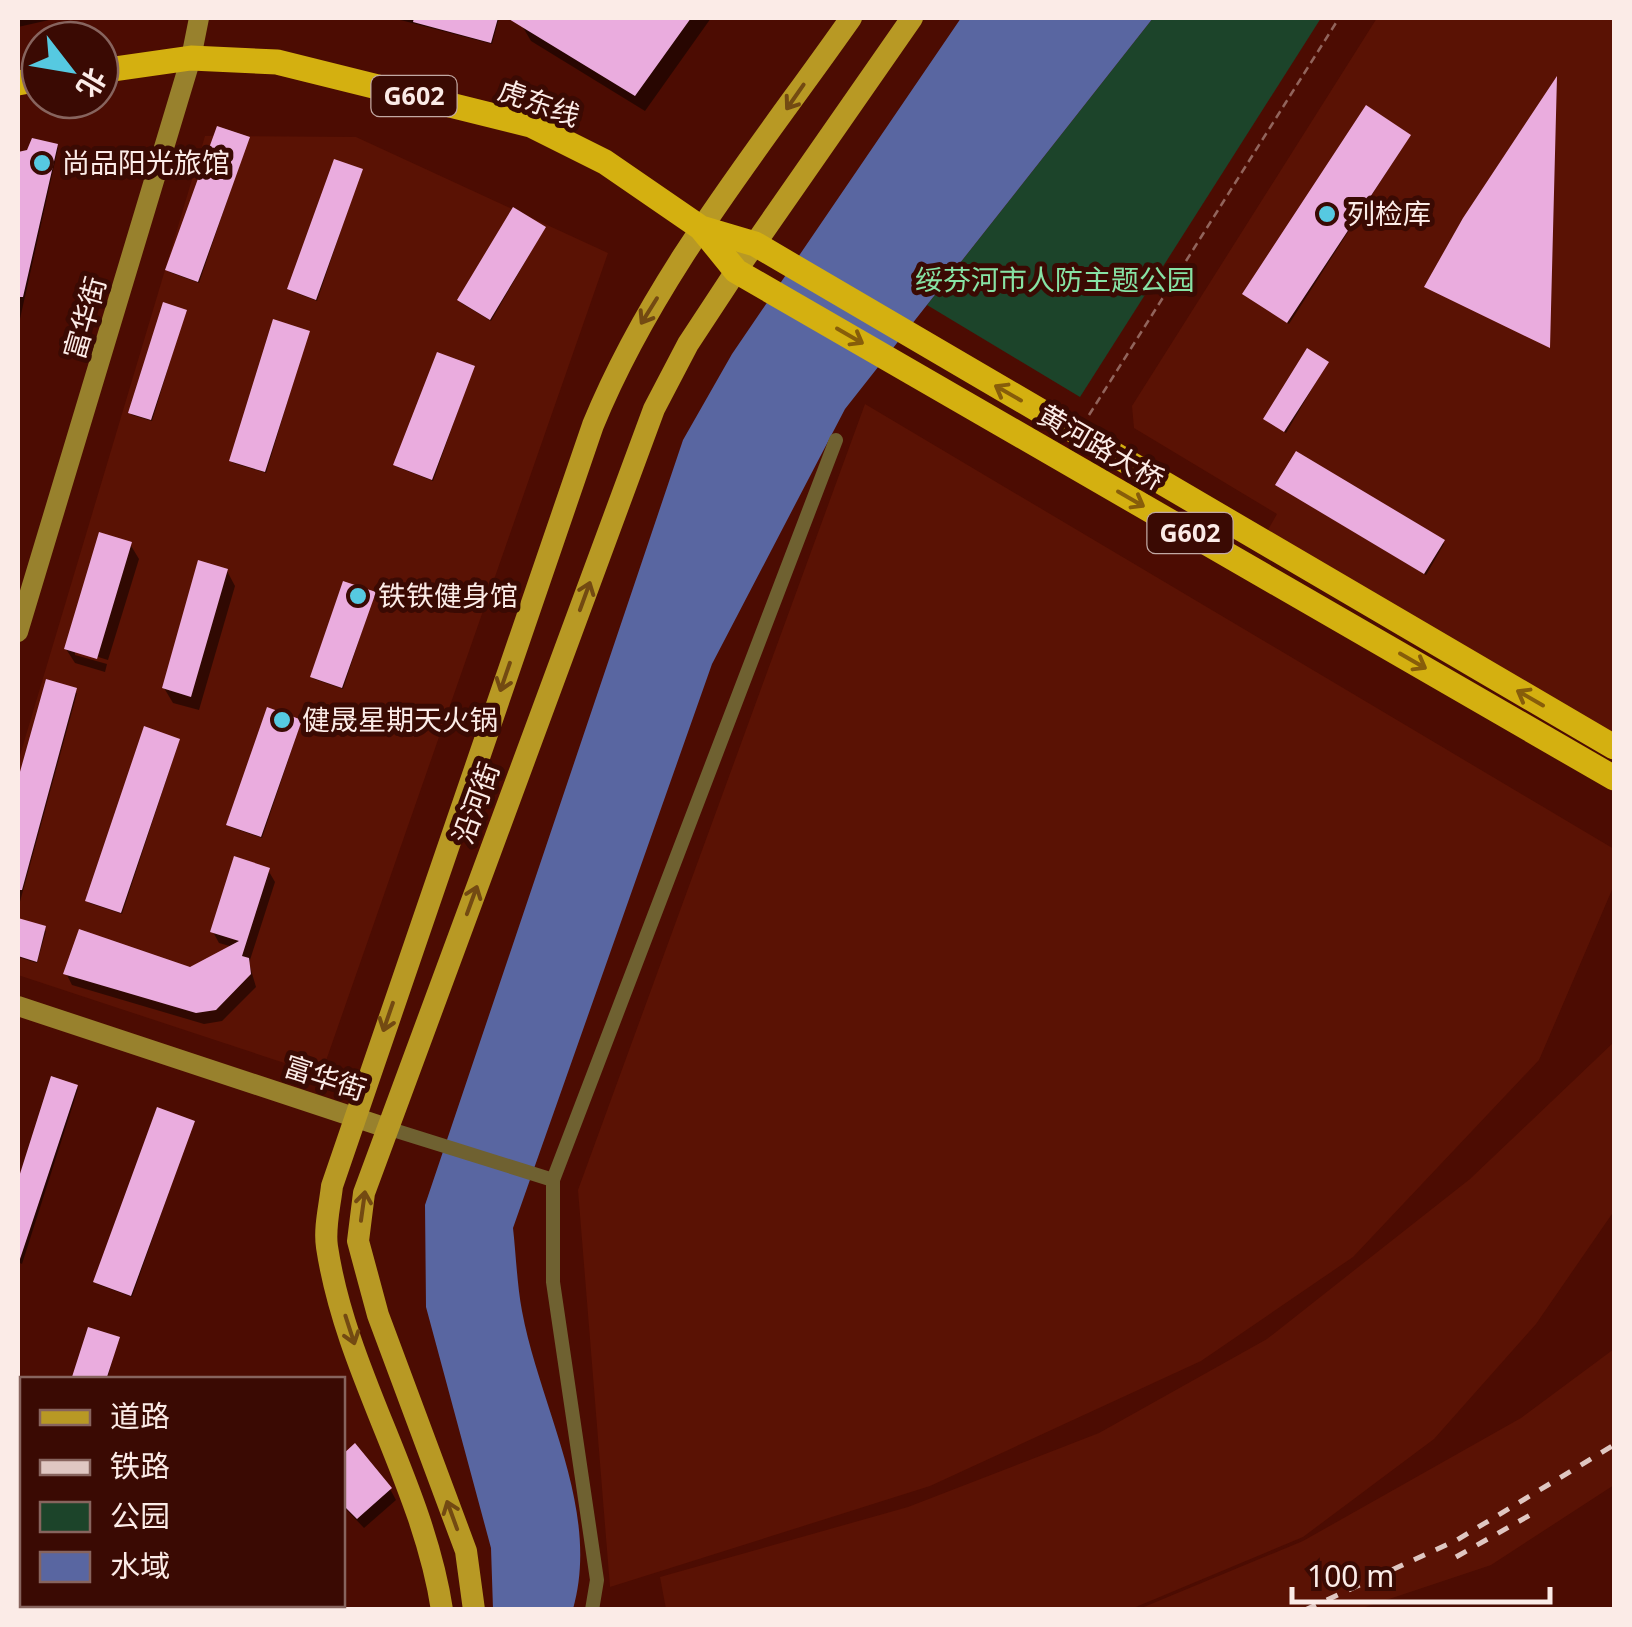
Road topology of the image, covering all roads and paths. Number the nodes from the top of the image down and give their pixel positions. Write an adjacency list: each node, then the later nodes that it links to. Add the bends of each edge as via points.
1 (199, 18): 5 (street, 富华街)
2 (851, 18): 7 (main road, 沿河街, one-way to 7)
3 (912, 18): 8 (main road, 沿河街)
4 (1339, 18): 10 (path)
5 (191, 58): 6 (highway, 虎东线 / G602); 7 (highway, 虎东线 / G602, via 277,62 530,125 604,162); 12 (street, 富华街)
6 (120, 68)
7 (701, 228): 8 (highway, G602); 9 (highway, G602); 16 (main road, 沿河街, one-way to 16, via 620,359 593,426)
8 (755, 244): 9 (main road, 沿河街); 10 (highway, 黄河路大桥 / G602, one-way to 8)
9 (736, 271): 14 (highway, 黄河路大桥 / G602, one-way to 14); 17 (main road, 沿河街, one-way to 9, via 654,410)
10 (1078, 433): 13 (highway, 黄河路大桥 / G602, one-way to 10)
11 (836, 440): 18 (street)
12 (18, 632)
13 (1614, 747)
14 (1614, 778)
15 (18, 1006): 16 (street, 富华街)
16 (353, 1117): 17 (street, 富华街); 21 (main road, 沿河街, one-way to 21, via 332,1186 326,1244 348,1324 434,1559)
17 (387, 1128): 18 (street); 22 (main road, 沿河街, one-way to 17, via 466,1551 378,1315 358,1241 364,1193)
18 (552, 1180): 23 (street, via 553,1282 597,1580)
19 (199, 1607): 20 (street)
20 (228, 1610)
21 (442, 1610)
22 (474, 1610)
23 (592, 1610)

